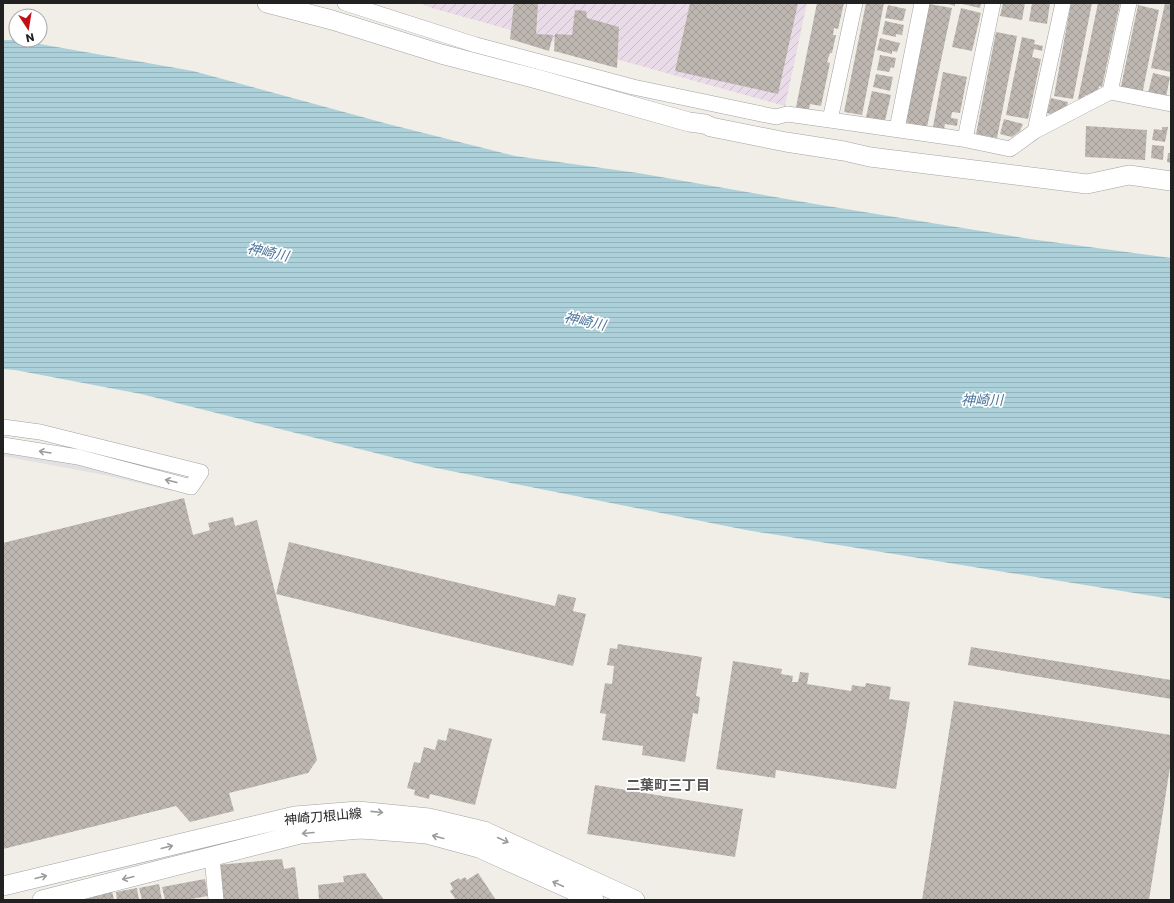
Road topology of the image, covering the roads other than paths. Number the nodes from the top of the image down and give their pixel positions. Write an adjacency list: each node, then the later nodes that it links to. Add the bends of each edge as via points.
1 (267, 3): 14 (street, via 689,122 786,142 870,157 1087,184 1130,176)
2 (346, 3): 10 (street, via 476,45 633,87 776,117 787,114)
3 (855, 3): 10 (street)
4 (922, 3): 11 (street)
5 (993, 3): 13 (street)
6 (1062, 3): 12 (street)
7 (1129, 3): 8 (street)
8 (1110, 92): 9 (street); 12 (street)
9 (1171, 104)
10 (830, 120): 11 (street)
11 (897, 129): 13 (street)
12 (1034, 131): 13 (street, via 1010,149)
13 (965, 139)
14 (1171, 181)
15 (3, 427): 16 (street, one-way to 16, via 40,432 201,472 191,487 78,457)
16 (3, 446)
17 (212, 857): 19 (street, 神崎刀根山線, one-way to 19); 20 (street); 21 (street, 神崎刀根山線, one-way to 17, via 479,848 426,834 361,829 300,834)
18 (3, 886): 22 (street, 神崎刀根山線, one-way to 22, via 295,816 358,811 429,818 484,831)
19 (42, 900)
20 (216, 900)
21 (594, 900)
22 (635, 900)

